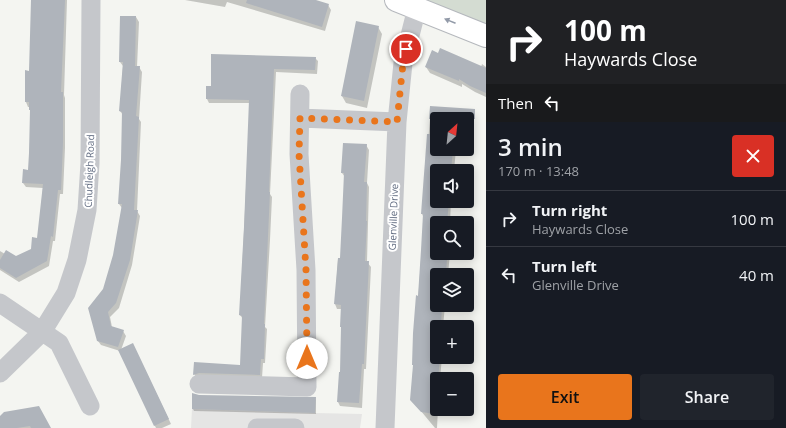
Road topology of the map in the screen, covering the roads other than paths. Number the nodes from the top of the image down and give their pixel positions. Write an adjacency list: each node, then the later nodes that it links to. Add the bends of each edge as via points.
1 (91, 0): 9 (street, Chudleigh Road, via 90,163 87,210 77,260 66,293)
2 (396, 0): 3 (main road)
3 (417, 8): 4 (main road, one-way to 3); 7 (street, Glenville Drive, via 403,63)
4 (486, 36)
5 (300, 94): 6 (street)
6 (300, 118): 7 (street); 11 (street, via 299,154 306,270 307,387)
7 (397, 122): 15 (street, Glenville Drive)
8 (0, 303): 9 (street)
9 (42, 332): 10 (street, Chudleigh Road); 12 (street, via 59,343)
10 (0, 373)
11 (199, 384)
12 (90, 406)
13 (257, 428): 14 (street)
14 (296, 428)
15 (385, 428)

